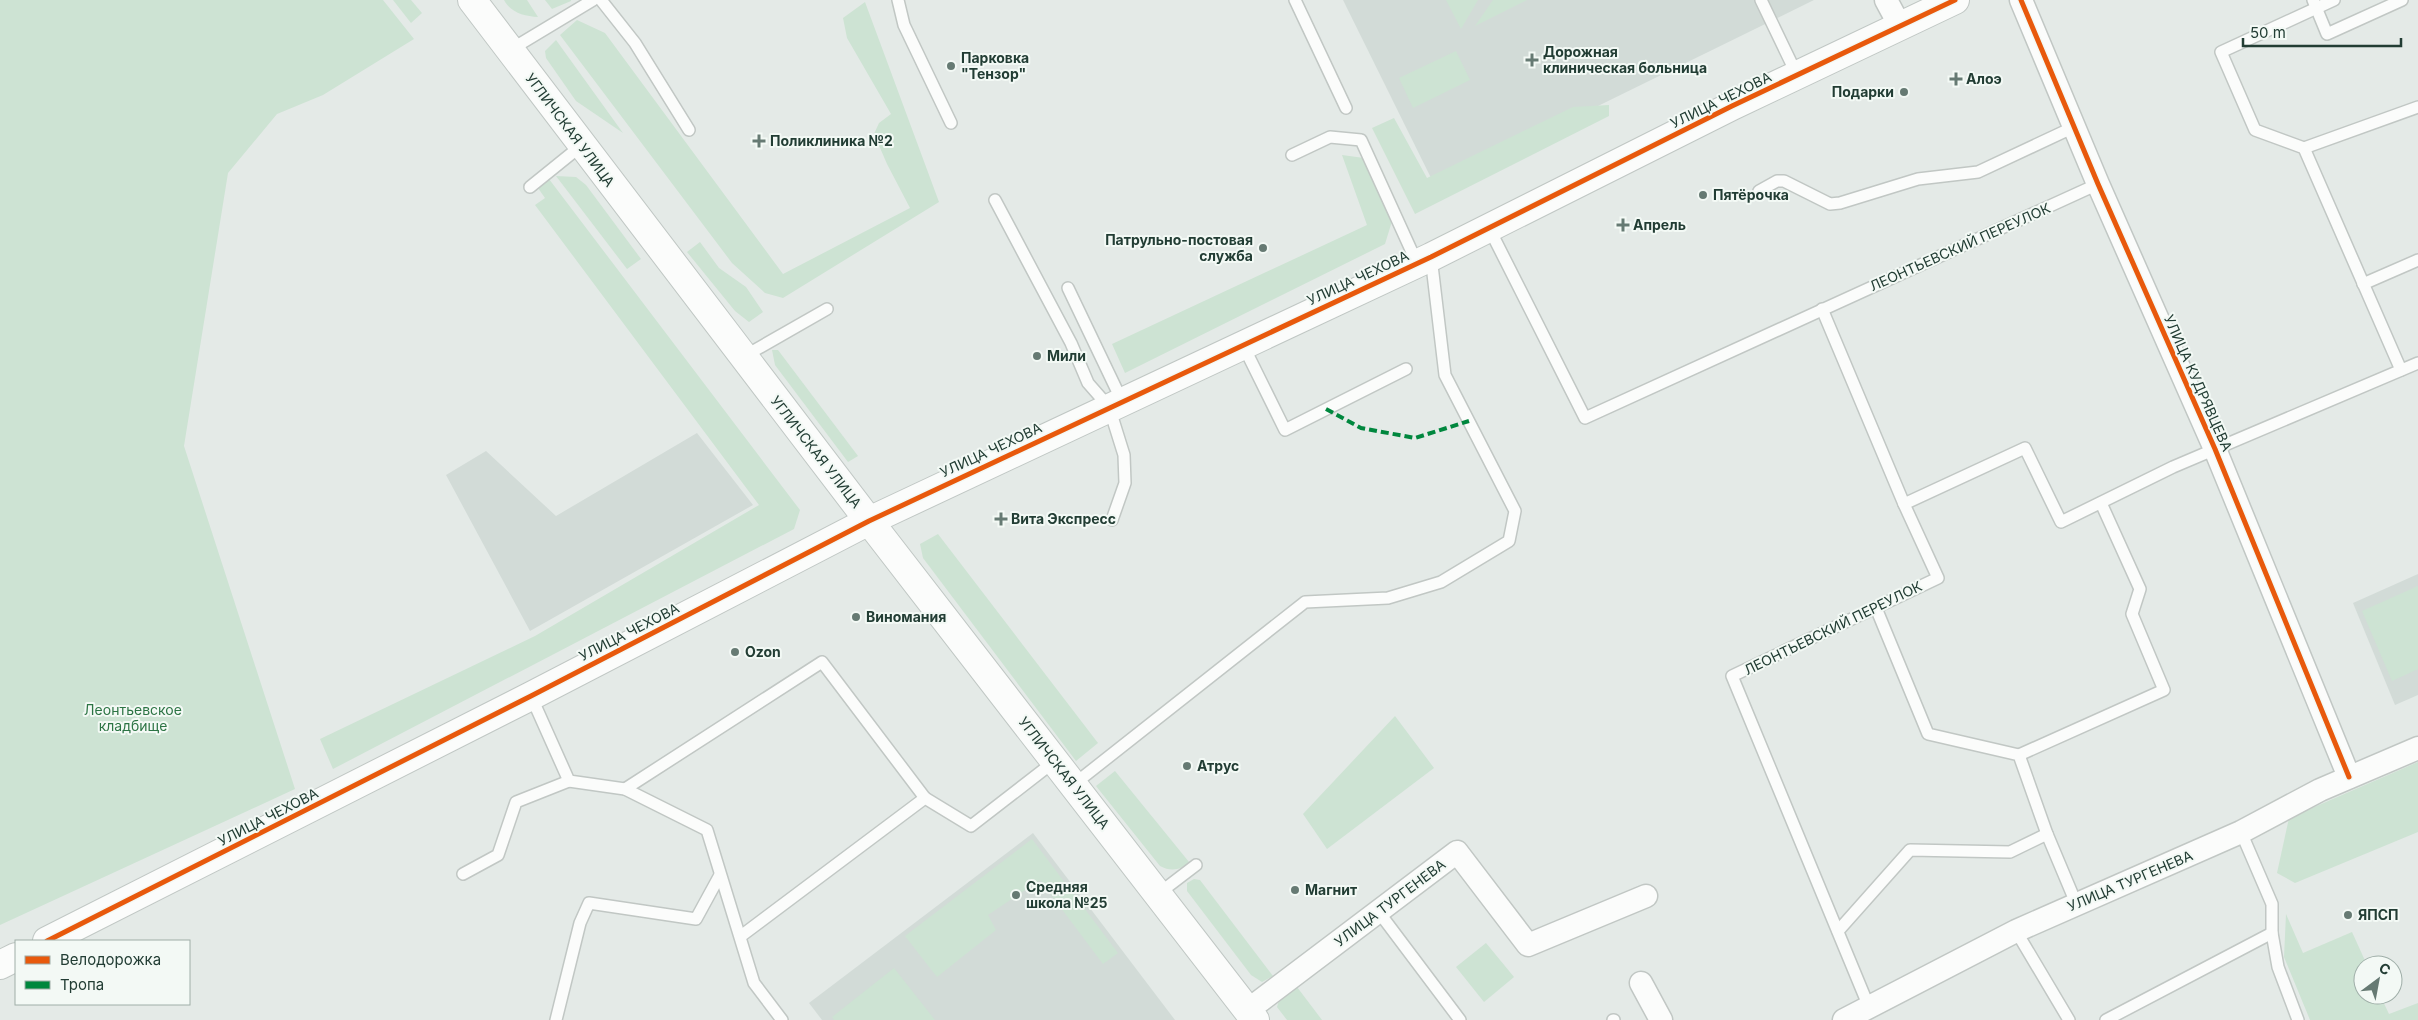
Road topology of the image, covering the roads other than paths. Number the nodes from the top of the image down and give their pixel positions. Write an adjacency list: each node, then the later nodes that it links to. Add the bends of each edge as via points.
1 (472, 0): 14 (street, УГЛИЧСКАЯ УЛИЦА)
2 (593, 0): 14 (lane)
3 (602, 0): 20 (lane, via 635,43)
4 (898, 0): 18 (lane, via 904,25)
5 (1295, 0): 17 (lane)
6 (1761, 0): 15 (lane)
7 (1886, 0): 13 (street)
8 (1955, 0): 13 (street, УЛИЦА ЧЕХОВА)
9 (2021, 0): 19 (street, УЛИЦА КУДРЯВЦЕВА)
10 (2334, 0): 12 (lane)
11 (2402, 0): 12 (lane, via 2327,34)
12 (2315, 4): 22 (lane, via 2221,52 2254,130)
13 (1900, 26): 15 (street, УЛИЦА ЧЕХОВА)
14 (510, 50): 21 (street, УГЛИЧСКАЯ УЛИЦА)
15 (1797, 76): 28 (street, УЛИЦА ЧЕХОВА)
16 (2418, 107): 22 (lane)
17 (1346, 108)
18 (951, 123)
19 (2074, 127): 24 (street, УЛИЦА КУДРЯВЦЕВА); 26 (lane, via 1978,172 1918,179 1840,203 1830,204 1784,181 1777,181)
20 (689, 130)
21 (582, 145): 25 (lane); 36 (street, УГЛИЧСКАЯ УЛИЦА)
22 (2304, 148): 31 (lane)
23 (1292, 155): 29 (lane, via 1330,138 1361,140)
24 (2098, 184): 33 (lane, ЛЕОНТЬЕВСКИЙ ПЕРЕУЛОК); 41 (street, УЛИЦА КУДРЯВЦЕВА)
25 (530, 187)
26 (1759, 191)
27 (995, 200): 40 (lane, via 1062,325 1088,383)
28 (1489, 228): 29 (street, УЛИЦА ЧЕХОВА); 33 (lane, ЛЕОНТЬЕВСКИЙ ПЕРЕУЛОК, via 1584,418)
29 (1424, 260): 35 (street, УЛИЦА ЧЕХОВА); 53 (lane, via 1445,375 1515,512 1509,541 1441,582 1388,598 1305,602)
30 (2418, 260): 31 (lane)
31 (2363, 284): 39 (lane)
32 (1068, 288): 40 (lane)
33 (1822, 309): 43 (lane, ЛЕОНТЬЕВСКИЙ ПЕРЕУЛОК)
34 (827, 310): 36 (lane)
35 (1243, 345): 38 (lane, via 1285,430); 40 (street, УЛИЦА ЧЕХОВА)
36 (743, 357): 45 (street, УГЛИЧСКАЯ УЛИЦА)
37 (2418, 363): 39 (lane)
38 (1406, 369)
39 (2401, 370): 41 (lane)
40 (1115, 404): 44 (lane, via 1124,455 1125,484); 45 (street, УЛИЦА ЧЕХОВА)
41 (2215, 449): 42 (lane); 51 (street, УЛИЦА КУДРЯВЦЕВА)
42 (2101, 503): 43 (lane, via 2060,522 2025,448); 49 (lane, via 2140,589 2132,614 2164,690)
43 (1904, 504): 46 (lane, ЛЕОНТЬЕВСКИЙ ПЕРЕУЛОК, via 1938,578)
44 (1112, 520)
45 (869, 521): 47 (street, УЛИЦА ЧЕХОВА); 50 (street, УГЛИЧСКАЯ УЛИЦА)
46 (1876, 608): 49 (lane, via 1928,734); 65 (lane, ЛЕОНТЬЕВСКИЙ ПЕРЕУЛОК, via 1732,676)
47 (531, 696): 52 (lane); 69 (street, УЛИЦА ЧЕХОВА)
48 (2418, 748): 51 (street, УЛИЦА ТУРГЕНЕВА)
49 (2019, 755): 57 (lane)
50 (1054, 761): 53 (street, УГЛИЧСКАЯ УЛИЦА); 55 (lane, via 971,826)
51 (2349, 777): 56 (street, УЛИЦА ТУРГЕНЕВА)
52 (569, 781): 54 (lane); 59 (lane, via 516,802 498,855)
53 (1073, 785): 61 (street, УГЛИЧСКАЯ УЛИЦА)
54 (626, 789): 55 (lane, via 822,662); 60 (lane, via 707,830)
55 (925, 798): 68 (lane)
56 (2242, 832): 63 (street, УЛИЦА ТУРГЕНЕВА); 67 (lane, via 2272,904)
57 (2047, 834): 63 (lane); 65 (lane, via 2010,852 1910,850)
58 (1196, 865): 61 (lane)
59 (462, 874)
60 (720, 874): 68 (lane); 75 (lane, via 696,919 589,903 580,922)
61 (1158, 894): 74 (street, УГЛИЧСКАЯ УЛИЦА)
62 (1646, 896): 64 (street, УЛИЦА ТУРГЕНЕВА, via 1528,945 1457,852)
63 (2076, 903): 66 (street, УЛИЦА ТУРГЕНЕВА)
64 (1378, 911): 74 (street, УЛИЦА ТУРГЕНЕВА); 77 (lane)
65 (1838, 931): 73 (lane, ЛЕОНТЬЕВСКИЙ ПЕРЕУЛОК)
66 (2016, 932): 73 (street, УЛИЦА ТУРГЕНЕВА); 80 (lane)
67 (2272, 933): 81 (lane); 82 (lane, via 2278,967)
68 (741, 936): 76 (lane, via 754,983)
69 (49, 940)
70 (15, 958): 71 (street)
71 (0, 965)
72 (1641, 983): 78 (street)
73 (1869, 1007): 79 (street, УЛИЦА ТУРГЕНЕВА)
74 (1252, 1015)
75 (556, 1020)
76 (782, 1020)
77 (1460, 1020)
78 (1661, 1020)
79 (1844, 1020)
80 (2068, 1020)
81 (2106, 1020)
82 (2298, 1020)

